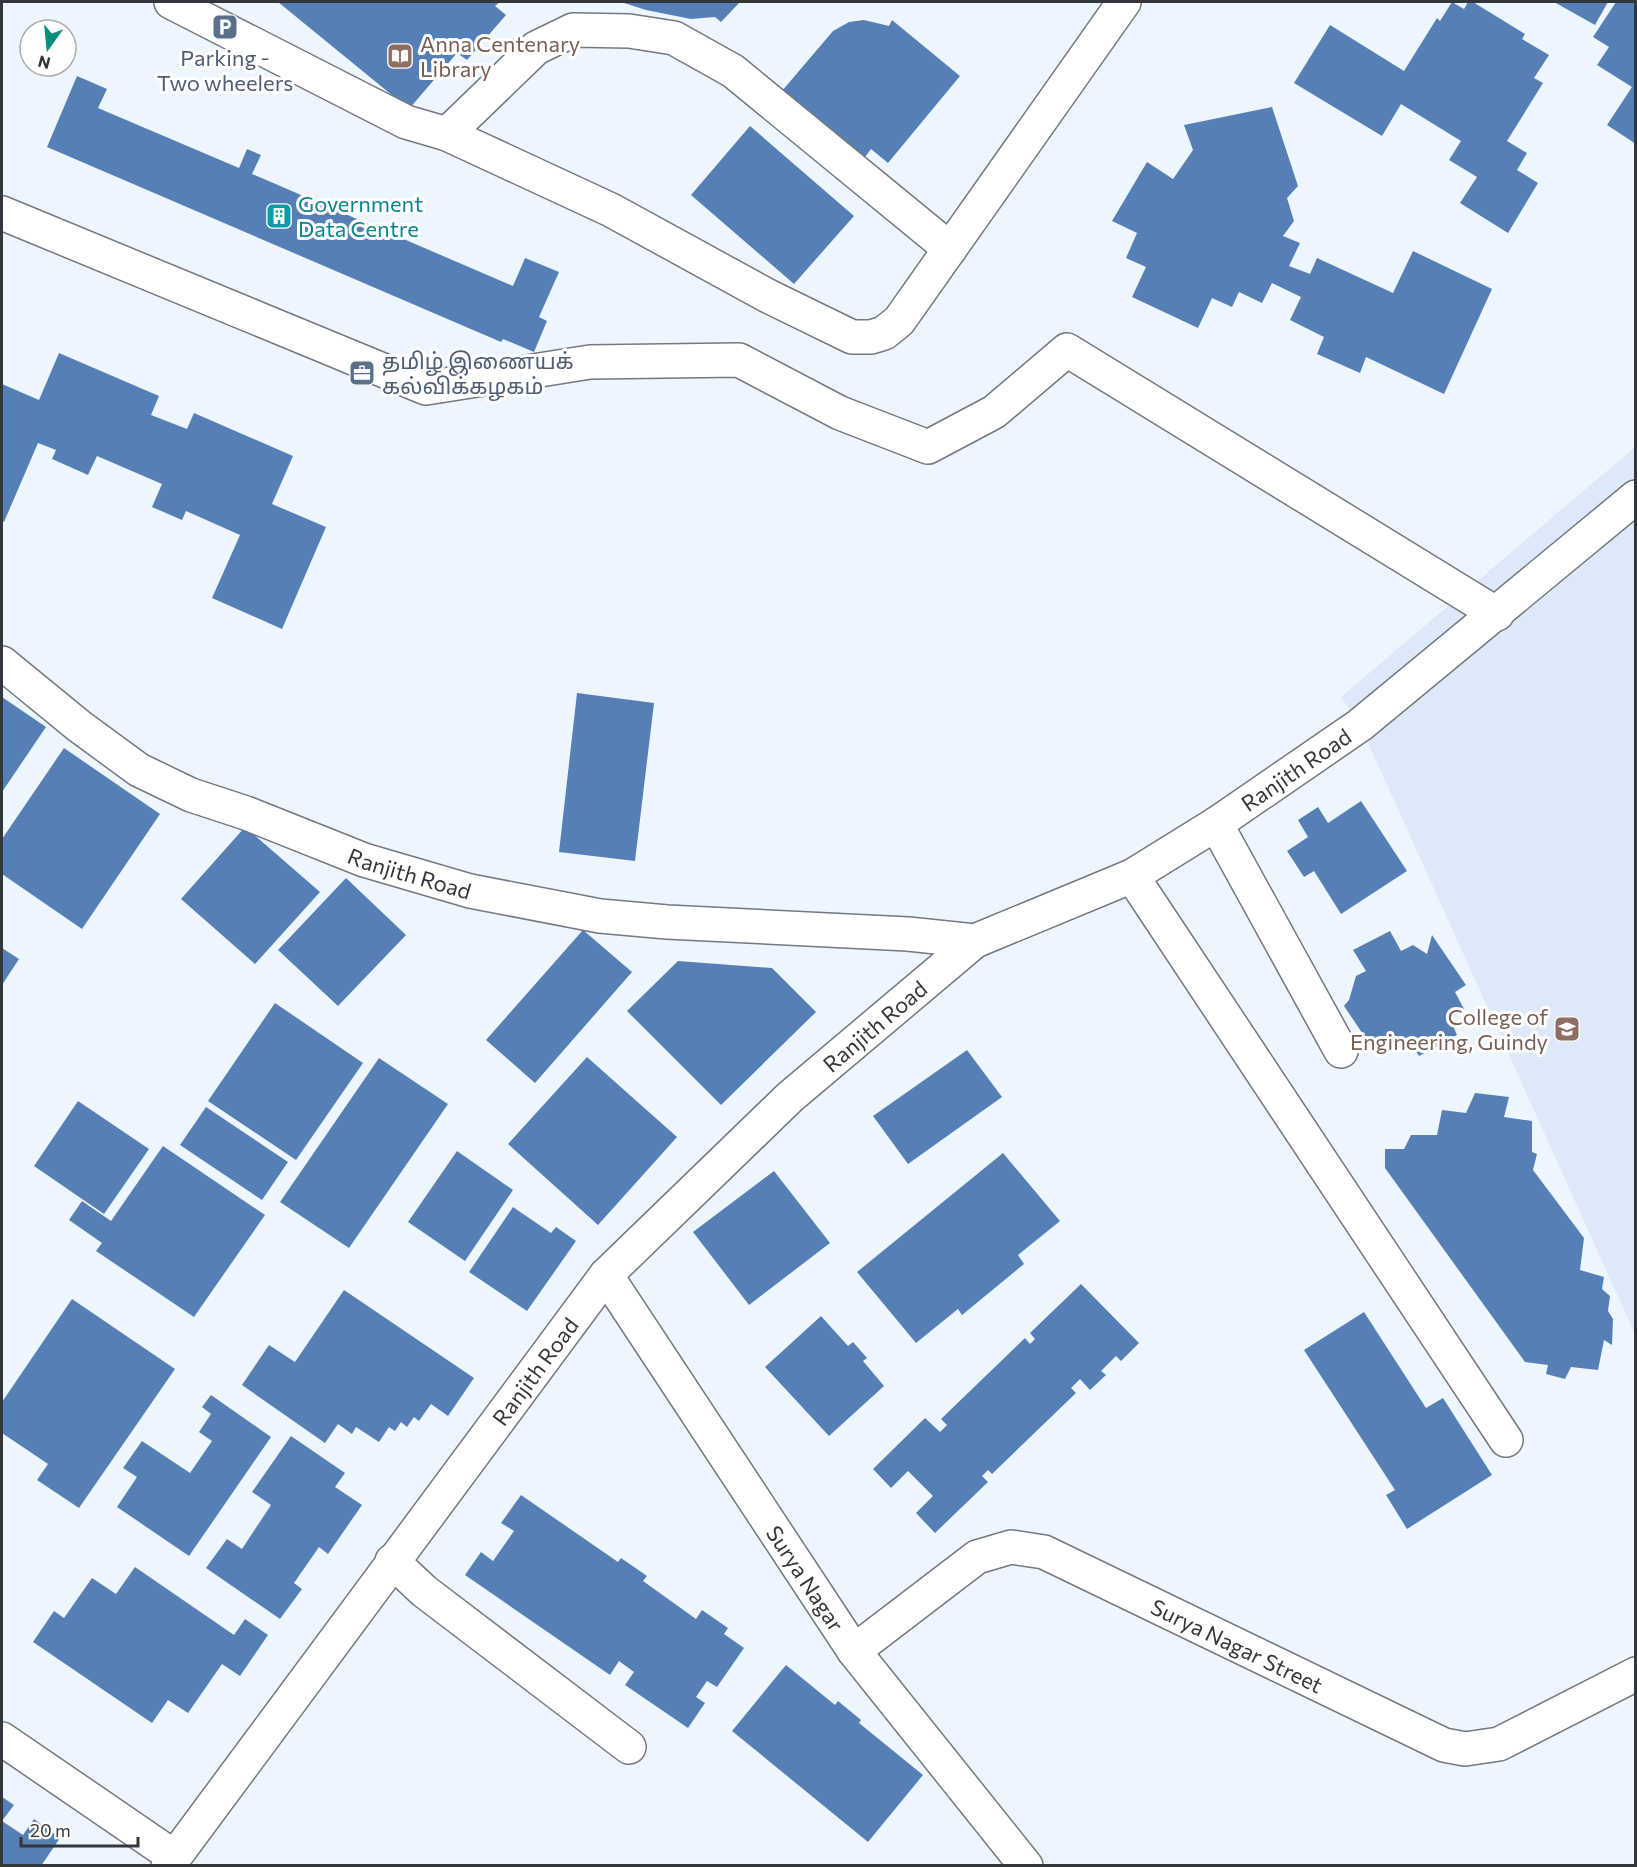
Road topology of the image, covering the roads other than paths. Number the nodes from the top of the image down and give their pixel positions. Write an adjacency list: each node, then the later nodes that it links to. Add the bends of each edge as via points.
1 (171, 2): 3 (street, via 406,122)
2 (1124, 2): 5 (street)
3 (447, 134): 5 (street, via 611,210 852,337 884,333 899,321); 5 (street, via 536,48 573,30 630,31 674,38 733,71)
4 (2, 213): 7 (street, via 426,388 590,362 739,360 840,413 928,447 994,412 1067,350)
5 (950, 249)
6 (1635, 497): 7 (street, Ranjith Road)
7 (1497, 614): 9 (street, Ranjith Road, via 1360,725)
8 (2, 663): 11 (street, Ranjith Road, via 139,770 180,790 364,860 470,891 600,916)
9 (1216, 824): 10 (street, Ranjith Road); 12 (street)
10 (1132, 876): 11 (street, Ranjith Road); 14 (street)
11 (975, 940): 13 (street, Ranjith Road, via 790,1097)
12 (1341, 1051)
13 (606, 1275): 15 (street, Ranjith Road); 16 (street, Surya Nagar)
14 (1506, 1440)
15 (392, 1561): 19 (street, via 424,1591); 20 (street, Ranjith Road)
16 (854, 1651): 17 (street, Surya Nagar Street, via 977,1557 1011,1547 1044,1552 1444,1745 1465,1749 1499,1744); 21 (street, Surya Nagar)
17 (1635, 1674)
18 (2, 1739): 20 (street)
19 (629, 1747)
20 (171, 1861)
21 (1026, 1866)

